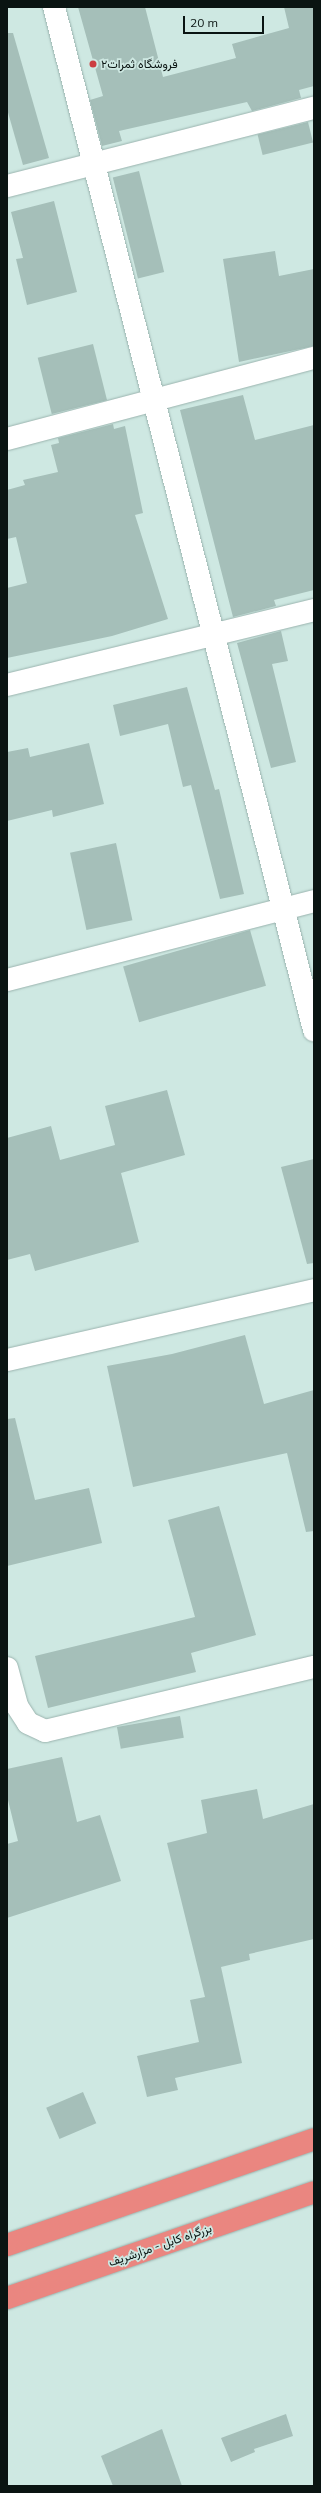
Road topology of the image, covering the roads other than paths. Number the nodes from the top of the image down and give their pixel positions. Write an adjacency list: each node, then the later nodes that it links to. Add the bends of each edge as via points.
1 (54, 7): 3 (street)
2 (314, 108): 3 (street)
3 (93, 163): 4 (street); 6 (street)
4 (7, 186)
5 (314, 358): 6 (street)
6 (153, 399): 7 (street); 9 (street)
7 (7, 439)
8 (314, 610): 9 (street)
9 (213, 635): 10 (street); 12 (street)
10 (7, 686)
11 (314, 902): 12 (street)
12 (283, 909): 13 (street); 14 (street)
13 (7, 980)
14 (314, 1030)
15 (314, 1290): 16 (street)
16 (7, 1360)
17 (314, 1667): 18 (street, via 45,1731 28,1723 17,1706)
18 (7, 1668)
19 (314, 2139): 21 (highway)
20 (314, 2192): 22 (highway, بزرگراه کابل - مزارشریف)
21 (7, 2245)
22 (7, 2298)

